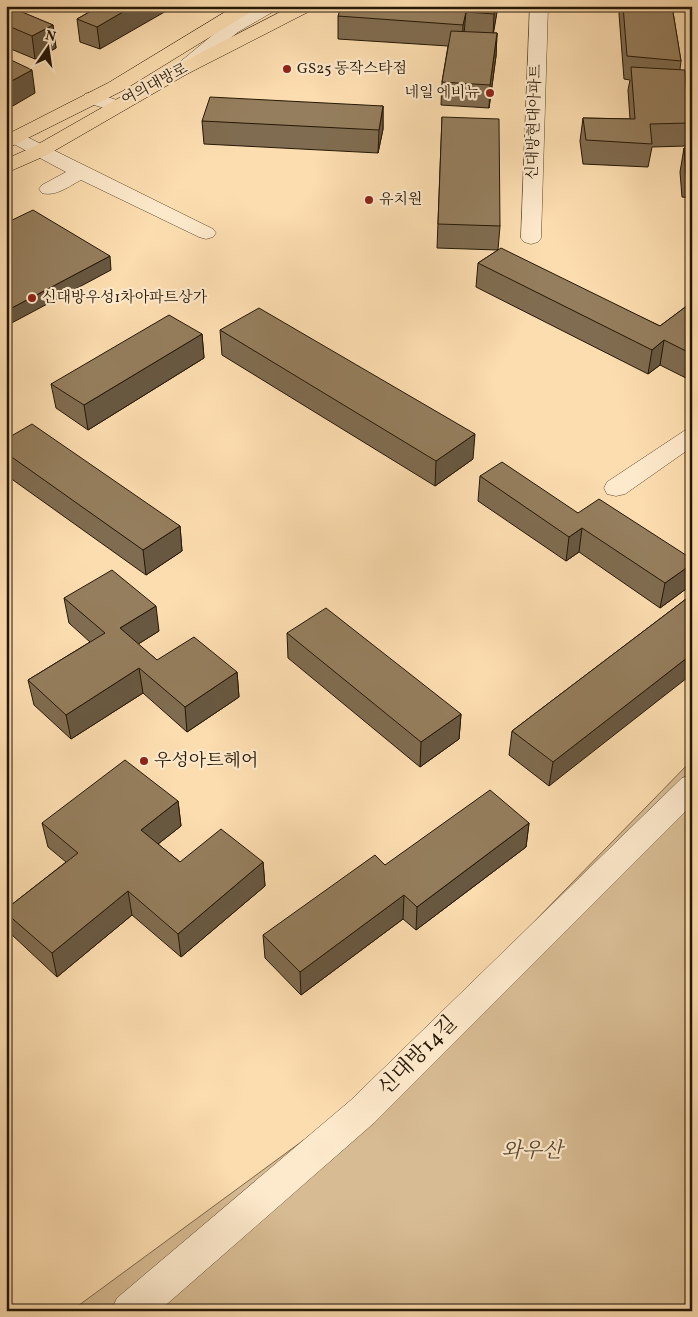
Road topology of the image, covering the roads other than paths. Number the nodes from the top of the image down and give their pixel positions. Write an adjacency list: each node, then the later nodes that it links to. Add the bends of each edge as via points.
1 (248, 6): 6 (main road, 여의대방로)
2 (252, 6): 6 (street)
3 (270, 6): 7 (street, via 232,28)
4 (306, 6): 7 (main road, 여의대방로)
5 (539, 6): 16 (street, 신대방현대아파트)
6 (227, 20): 8 (main road, 여의대방로)
7 (181, 70): 9 (main road, 여의대방로)
8 (92, 98): 9 (street); 10 (main road, 여의대방로)
9 (116, 106): 11 (main road, 여의대방로)
10 (12, 141): 11 (street)
11 (40, 151): 12 (main road, 여의대방로); 13 (street)
12 (6, 166)
13 (81, 172): 14 (street); 15 (street)
14 (49, 189)
15 (206, 233)
16 (531, 238)
17 (692, 436): 18 (street)
18 (616, 488)
19 (692, 786): 20 (street, 신대방14길, via 363,1111)
20 (130, 1311)

